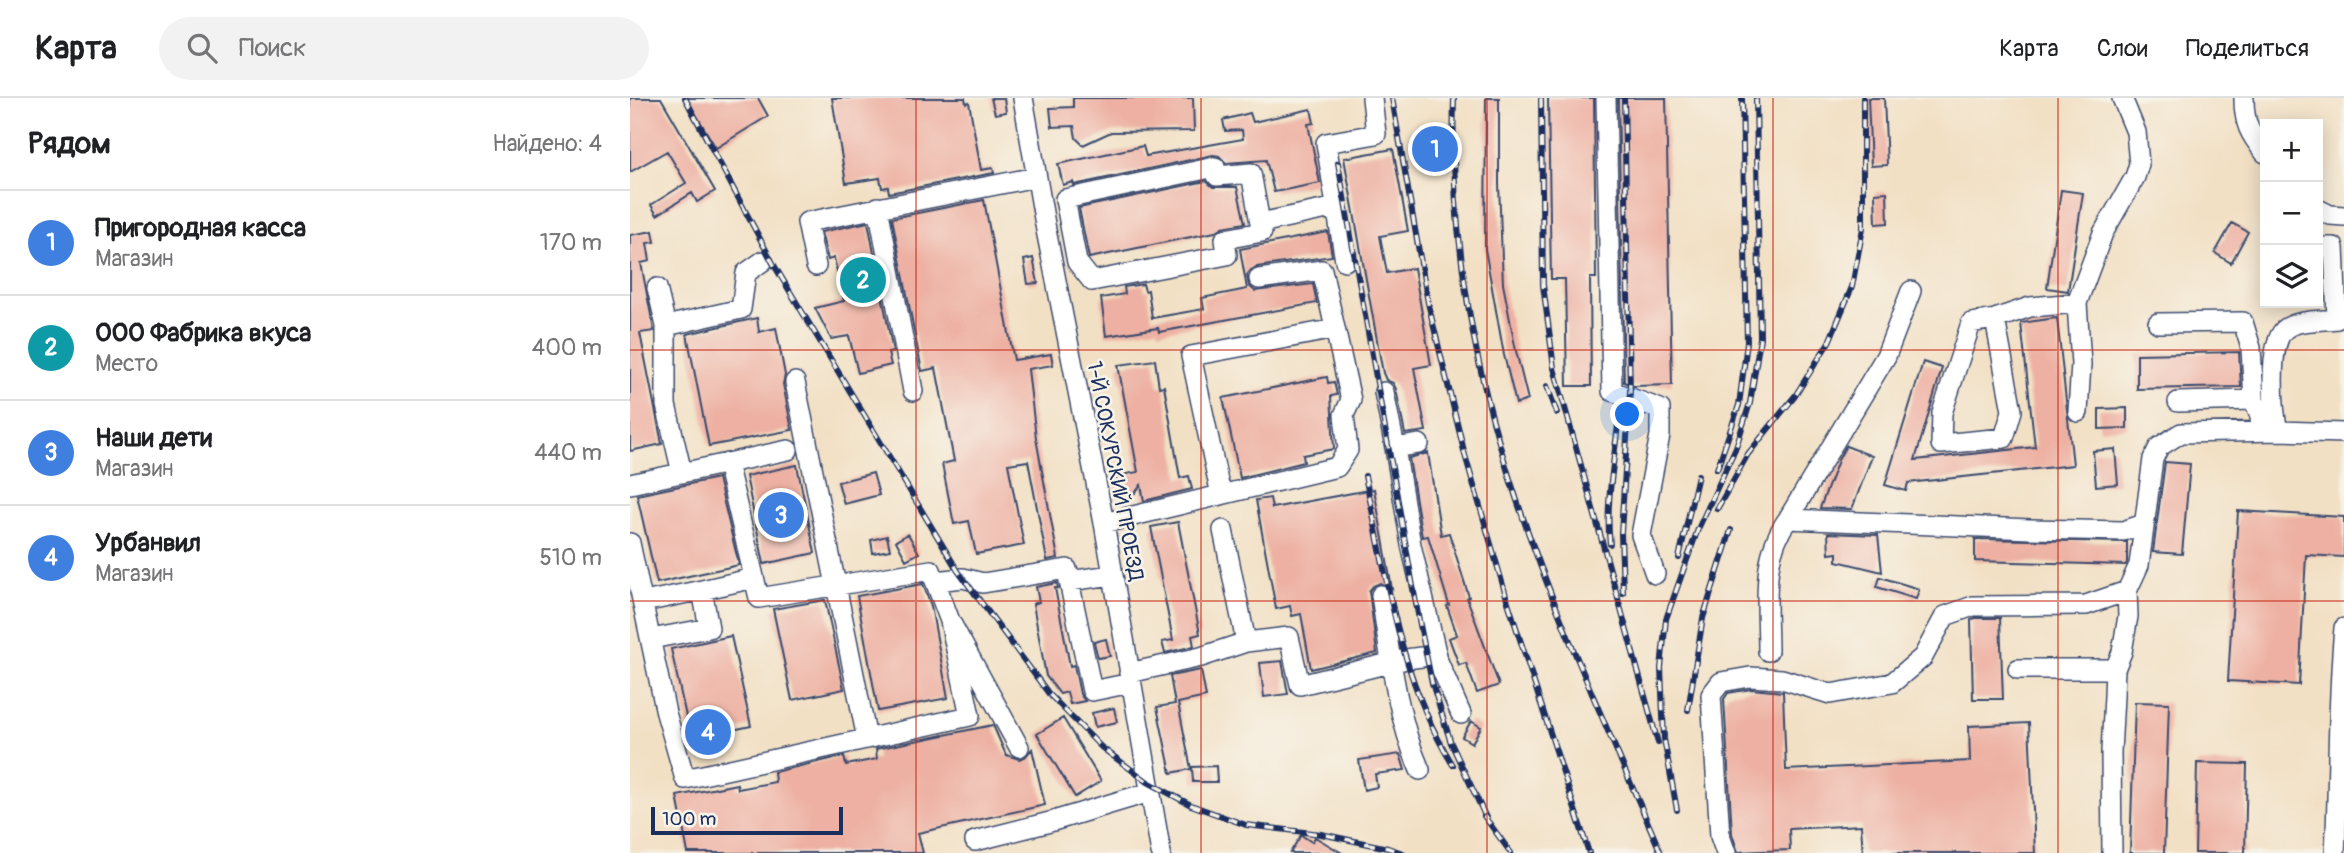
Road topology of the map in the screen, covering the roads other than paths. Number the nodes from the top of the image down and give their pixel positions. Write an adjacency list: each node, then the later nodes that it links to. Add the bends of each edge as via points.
1 (1023, 98): 7 (street, 1-Й СОКУРСКИЙ ПРОЕЗД)
2 (1373, 98): 8 (street, via 1376,134 1326,143)
3 (1606, 98): 45 (street, via 1612,391 1660,409 1660,435 1641,535)
4 (2122, 98): 20 (street, via 2136,132 2139,164 2103,233)
5 (2244, 98): 6 (street, via 2244,120)
6 (2260, 146)
7 (1037, 177): 9 (street); 41 (street, 1-Й СОКУРСКИЙ ПРОЕЗД)
8 (1336, 207): 12 (street); 15 (street)
9 (878, 208): 16 (street, via 807,222); 26 (street)
10 (2323, 212): 11 (street)
11 (2344, 216)
12 (1260, 223): 12 (street, via 1251,173 1217,176 1215,167 1065,199 1077,262 1092,281 1227,255 1224,239 1262,232)
13 (2323, 247): 31 (street, via 2334,247 2337,320 2299,324 2285,330 2275,345 2274,414)
14 (764, 261): 23 (street, via 746,273 741,309)
15 (1345, 261)
16 (816, 266)
17 (1259, 279): 24 (street, via 1322,270)
18 (657, 288): 23 (street)
19 (1911, 291): 40 (street, via 1886,356)
20 (2077, 303): 21 (street, via 2030,307); 30 (street)
21 (1995, 319): 21 (street, via 2012,411 2004,438 1941,444 1942,413 1971,323)
22 (2158, 323): 28 (street, via 2243,322 2251,348)
23 (666, 326): 37 (street, via 667,405)
24 (1335, 329): 39 (street, via 1351,400 1344,415 1348,450 1336,467); 39 (street, via 1191,356)
25 (795, 382): 50 (street)
26 (913, 391)
27 (1384, 392): 34 (street)
28 (2255, 400): 29 (street); 31 (street)
29 (2178, 402)
30 (2078, 412)
31 (2269, 431): 32 (street); 42 (street, via 2181,433 2159,447 2153,459)
32 (2344, 433)
33 (1419, 444): 34 (street)
34 (1395, 448): 60 (street, via 1411,545)
35 (788, 450): 36 (street)
36 (727, 463): 37 (street); 47 (street)
37 (682, 473): 38 (street)
38 (630, 484)
39 (1221, 495): 41 (street)
40 (1788, 519): 42 (street, via 2123,531); 59 (street, via 1777,534 1767,571)
41 (1104, 523): 46 (street, 1-Й СОКУРСКИЙ ПРОЕЗД)
42 (2144, 524): 52 (street, via 2139,565)
43 (1223, 530): 58 (street)
44 (630, 543): 54 (street)
45 (1655, 574)
46 (1112, 575): 49 (street); 64 (street, 1-Й СОКУРСКИЙ ПРОЕЗД)
47 (754, 578): 50 (street, via 759,598); 51 (street)
48 (935, 581): 49 (street, via 962,578 983,583 1068,569); 50 (street, via 930,570); 55 (street)
49 (1069, 581): 64 (street, via 1092,691)
50 (835, 586): 67 (street)
51 (702, 590): 54 (street); 57 (street, via 709,628)
52 (2127, 591): 63 (street, via 2126,628); 73 (street, via 2086,605 1973,606 1945,616 1923,657 1892,682 1830,694 1782,679 1750,677 1721,682 1711,695 1720,836)
53 (1381, 595): 61 (street)
54 (644, 602): 57 (street)
55 (950, 621): 67 (street, via 970,716); 68 (street)
56 (2344, 635): 65 (street)
57 (651, 639): 67 (street, via 685,779)
58 (1245, 642): 61 (street, via 1290,637 1300,685); 64 (street)
59 (1768, 651)
60 (1437, 655): 61 (street); 66 (street)
61 (1391, 663): 69 (street)
62 (2018, 669): 63 (street)
63 (2115, 669): 74 (street)
64 (1130, 678): 70 (street, 1-Й СОКУРСКИЙ ПРОЕЗД)
65 (2342, 702): 75 (street)
66 (1461, 714)
67 (867, 739)
68 (1019, 747)
69 (1420, 770)
70 (1150, 792): 71 (street); 72 (street, 1-Й СОКУРСКИЙ ПРОЕЗД)
71 (975, 841)
72 (1161, 853)
73 (1726, 853)
74 (2112, 853)
75 (2335, 853)

